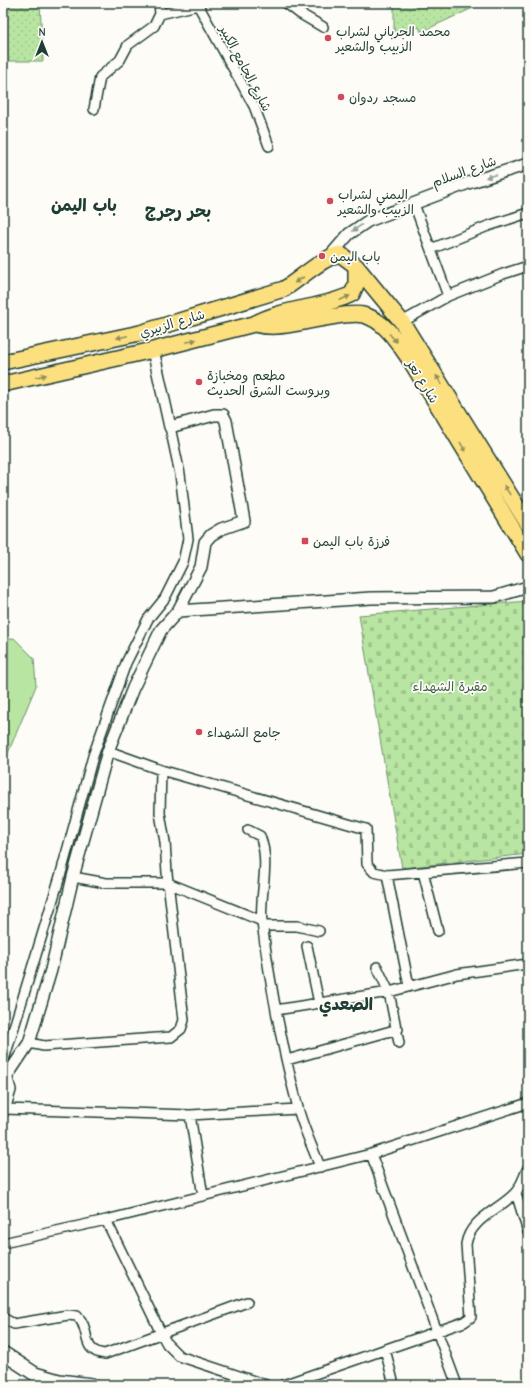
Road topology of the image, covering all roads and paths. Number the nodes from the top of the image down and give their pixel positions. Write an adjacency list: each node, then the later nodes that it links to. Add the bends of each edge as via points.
1 (159, 3): 3 (street)
2 (286, 3): 4 (street)
3 (160, 14): 5 (street, via 154,26 128,45 120,60 100,78); 6 (street, شارع الجامع الكبير, via 198,5 254,106)
4 (324, 27)
5 (94, 109)
6 (269, 146)
7 (528, 164): 8 (street, شارع السلام, one-way to 8)
8 (414, 204): 10 (street); 11 (street, شارع السلام, one-way to 11, via 368,221 349,234)
9 (528, 213): 10 (street)
10 (431, 249): 14 (street)
11 (330, 256): 12 (main road, شارع تعز, via 340,254); 18 (main road, شارع الزبيري, one-way to 18, via 284,289 140,333)
12 (356, 266): 15 (main road, شارع تعز); 16 (main road, one-way to 12, via 268,316 339,300 352,294 356,285)
13 (528, 266): 14 (street)
14 (448, 296): 15 (street)
15 (402, 322): 21 (main road, شارع تعز, one-way to 15)
16 (254, 324): 17 (main road, شارع الزبيري, one-way to 16); 22 (main road, شارع تعز, one-way to 22, via 268,328 280,327 362,314 381,325 394,337 412,363)
17 (153, 350): 19 (main road, شارع الزبيري, one-way to 17); 20 (street)
18 (3, 362)
19 (3, 384)
20 (170, 427): 24 (street, via 223,415 244,521 221,529 206,542 201,567); 47 (street, via 180,474 188,539 183,562 164,598 148,619 126,663 92,756 58,881)
21 (528, 524)
22 (528, 554)
23 (528, 587): 24 (street, via 494,597 371,598)
24 (178, 611): 25 (street, via 161,630 133,688)
25 (108, 751): 26 (street); 31 (street)
26 (161, 770): 30 (street, via 366,829 367,864 374,872); 32 (street, via 160,813 166,842)
27 (248, 830): 33 (street, via 260,836 265,847)
28 (528, 864): 29 (street)
29 (423, 872): 30 (street); 35 (street)
30 (387, 875): 39 (street)
31 (73, 877): 32 (street, via 106,883); 44 (street, via 51,970)
32 (168, 883): 33 (street); 44 (street, via 184,1020 181,1029 171,1037 44,1046)
33 (263, 923): 34 (street); 42 (street)
34 (319, 931)
35 (438, 931)
36 (308, 946): 41 (street)
37 (528, 964): 39 (street, via 457,974)
38 (377, 967): 40 (street)
39 (410, 986): 40 (street)
40 (389, 992): 41 (street); 43 (street)
41 (319, 1003): 42 (street)
42 (276, 1010): 46 (street)
43 (398, 1029): 45 (street); 46 (street)
44 (29, 1043): 48 (street)
45 (399, 1043)
46 (287, 1060): 51 (street)
47 (3, 1063)
48 (4, 1082): 50 (main road, via 9,1090)
49 (528, 1104): 53 (street)
50 (3, 1109): 52 (street)
51 (298, 1109): 52 (street); 54 (street)
52 (190, 1116): 57 (street)
53 (371, 1154): 54 (street); 63 (street)
54 (320, 1167): 57 (street)
55 (528, 1168): 56 (street)
56 (516, 1193): 59 (street); 63 (street, via 472,1227 467,1236 471,1317)
57 (203, 1196): 58 (street)
58 (106, 1220): 60 (street); 64 (street)
59 (528, 1232)
60 (3, 1243)
61 (247, 1302): 64 (street)
62 (3, 1318): 64 (street, via 14,1324 68,1315 77,1316 83,1324 90,1348 105,1354)
63 (438, 1331): 65 (street); 71 (street)
64 (161, 1333): 68 (street, via 167,1344 179,1356)
65 (385, 1349): 69 (street); 70 (street)
66 (3, 1353): 67 (main road, via 35,1374 59,1381)
67 (84, 1384)
68 (266, 1385)
69 (284, 1385)
70 (394, 1385)
71 (457, 1385)

